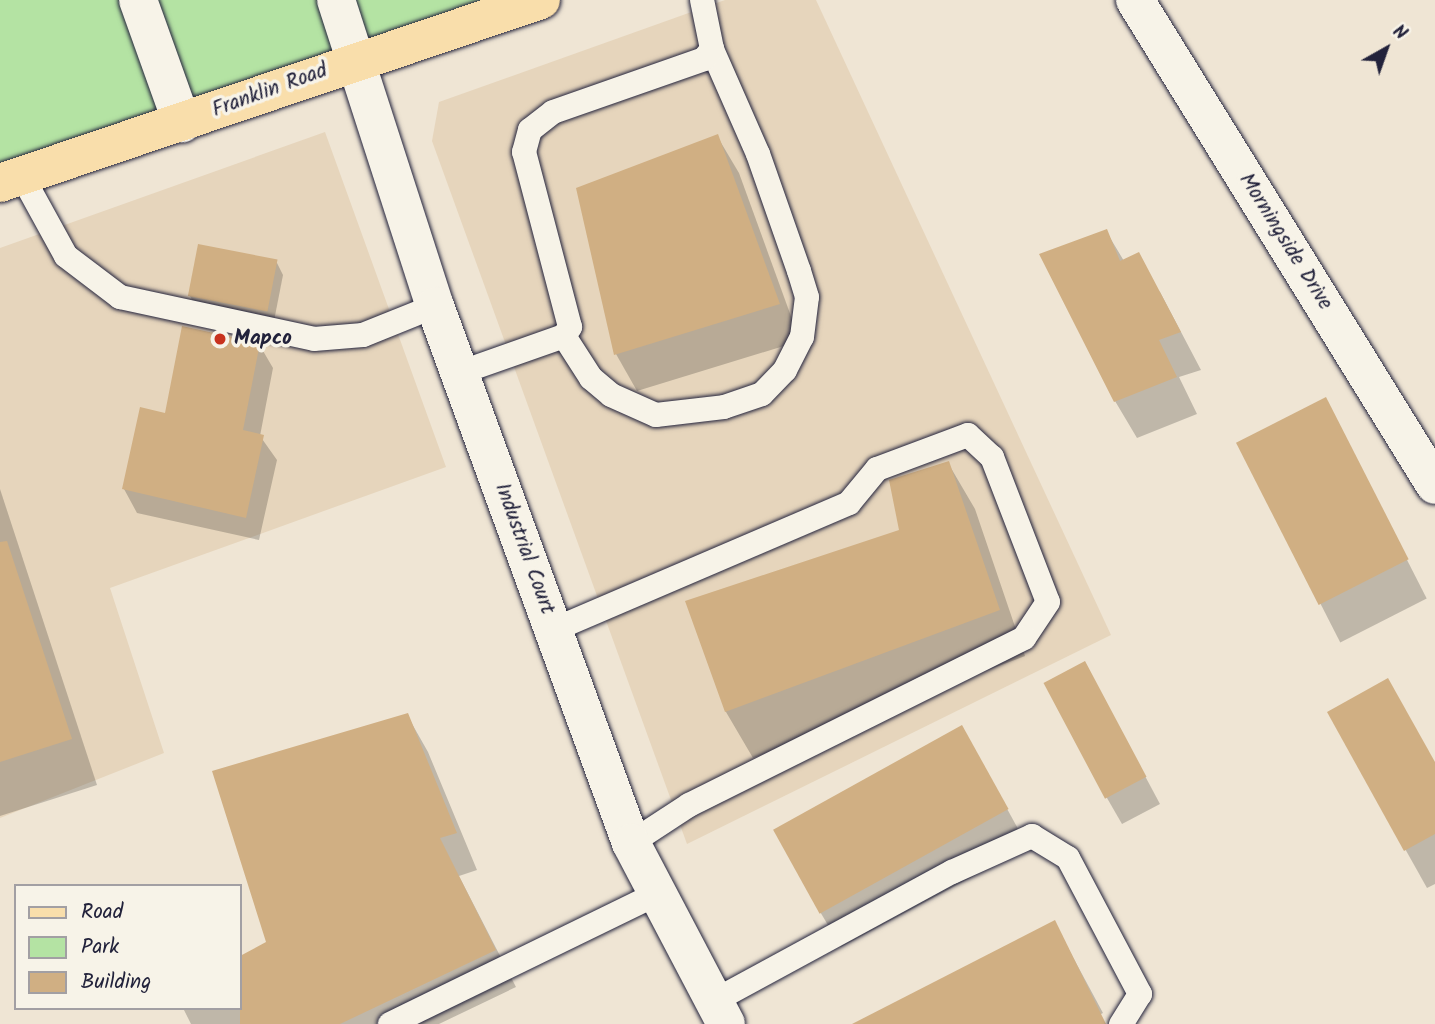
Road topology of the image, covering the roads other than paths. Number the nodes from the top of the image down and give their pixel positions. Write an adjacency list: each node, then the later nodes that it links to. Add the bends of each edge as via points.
1 (138, 0): 8 (street)
2 (336, 0): 7 (street, Industrial Court)
3 (541, 0): 7 (main road, Franklin Road)
4 (702, 0): 6 (lane)
5 (1135, 0): 13 (street, Morningside Drive)
6 (712, 49): 11 (lane, via 704,59 553,112 530,130 524,152 569,318); 11 (lane, via 758,154 807,296 802,337 785,370 762,394 724,407 656,415 591,378)
7 (356, 60): 8 (main road, Franklin Road); 10 (street, Industrial Court)
8 (182, 123): 9 (main road, Franklin Road)
9 (11, 179): 10 (lane, via 66,256 120,297 314,339 363,335)
10 (435, 306): 12 (street, Industrial Court)
11 (564, 335): 12 (lane)
12 (460, 373): 14 (street, Industrial Court)
13 (1435, 485)
14 (553, 629): 15 (street, Industrial Court); 15 (lane, via 849,503 877,469 968,435 992,457 1048,602 1024,638 689,805)
15 (631, 843): 16 (street, Industrial Court)
16 (658, 893): 17 (street, Industrial Court); 18 (lane)
17 (720, 1012): 19 (lane, via 952,872 1032,836 1068,858 1140,994)
18 (390, 1024)
19 (1121, 1024)

